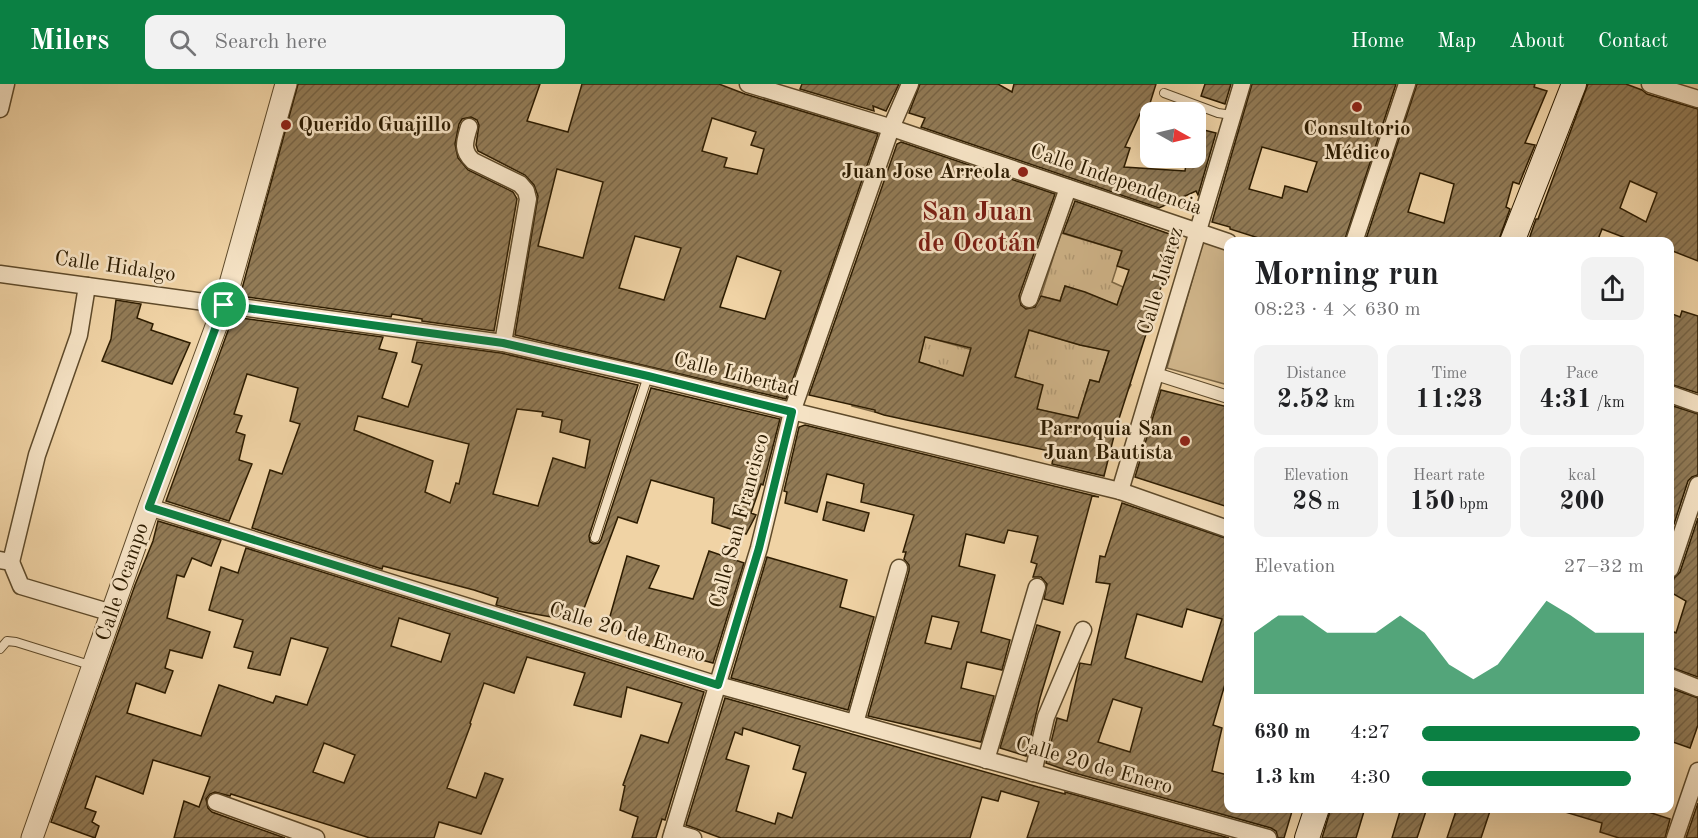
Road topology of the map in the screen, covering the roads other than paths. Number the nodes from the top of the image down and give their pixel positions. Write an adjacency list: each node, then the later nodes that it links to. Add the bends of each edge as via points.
1 (6, 84): 11 (street)
2 (286, 84): 23 (street, Calle Ocampo)
3 (748, 84): 14 (street, Calle Independencia)
4 (910, 84): 14 (street, Calle San Francisco)
5 (1242, 84): 12 (street, Calle Juárez)
6 (1407, 84): 17 (street)
7 (1574, 84): 18 (main road)
8 (1650, 84): 10 (street)
9 (1164, 93): 12 (lane)
10 (1698, 99)
11 (0, 109)
12 (1232, 115): 16 (street, Calle Juárez)
13 (469, 127): 24 (street, via 464,147 467,155 520,184 528,199)
14 (891, 128): 15 (street, Calle Independencia); 30 (street, Calle San Francisco)
15 (1068, 188): 16 (street, Calle Independencia); 22 (street)
16 (1199, 232): 19 (street, Calle Independencia); 25 (street, Calle Juárez)
17 (1356, 237)
18 (1514, 237)
19 (1224, 241)
20 (0, 274): 21 (street, Calle Hidalgo)
21 (87, 286): 23 (street, Calle Hidalgo); 37 (street, via 79,334 36,456)
22 (1029, 299)
23 (224, 305): 24 (street, Calle Libertad); 33 (street, Calle Ocampo)
24 (503, 343): 26 (street, Calle Libertad)
25 (1156, 374): 28 (street); 32 (street, Calle Juárez)
26 (648, 376): 30 (street, Calle Libertad); 35 (lane)
27 (1674, 395): 29 (street)
28 (1224, 396)
29 (1698, 404)
30 (792, 412): 32 (street, Calle Libertad); 45 (street, Calle San Francisco, via 759,548)
31 (1698, 485): 36 (street)
32 (1120, 491): 34 (street, Calle Libertad)
33 (149, 507): 40 (street, Calle Ocampo); 45 (street, Calle 20 de Enero)
34 (1224, 528)
35 (595, 538)
36 (1674, 557)
37 (5, 561): 40 (street, via 21,586)
38 (899, 568): 47 (street)
39 (1037, 587): 48 (street)
40 (111, 613): 43 (street, Calle Ocampo)
41 (1083, 630): 50 (street, via 1046,717)
42 (0, 649): 43 (lane, via 8,641 16,642)
43 (93, 666): 54 (street, Calle Ocampo)
44 (1674, 679): 46 (street)
45 (718, 685): 47 (street, Calle 20 de Enero); 53 (street, Calle San Francisco)
46 (1698, 688)
47 (855, 723): 48 (street, Calle 20 de Enero)
48 (986, 760): 50 (street, Calle 20 de Enero)
49 (1698, 771): 59 (street)
50 (1033, 773): 57 (street, Calle 20 de Enero)
51 (216, 802): 55 (street)
52 (1315, 813): 58 (main road)
53 (672, 835): 56 (street)
54 (32, 838)
55 (316, 838)
56 (693, 838)
57 (1269, 838)
58 (1307, 838)
59 (1675, 838)

